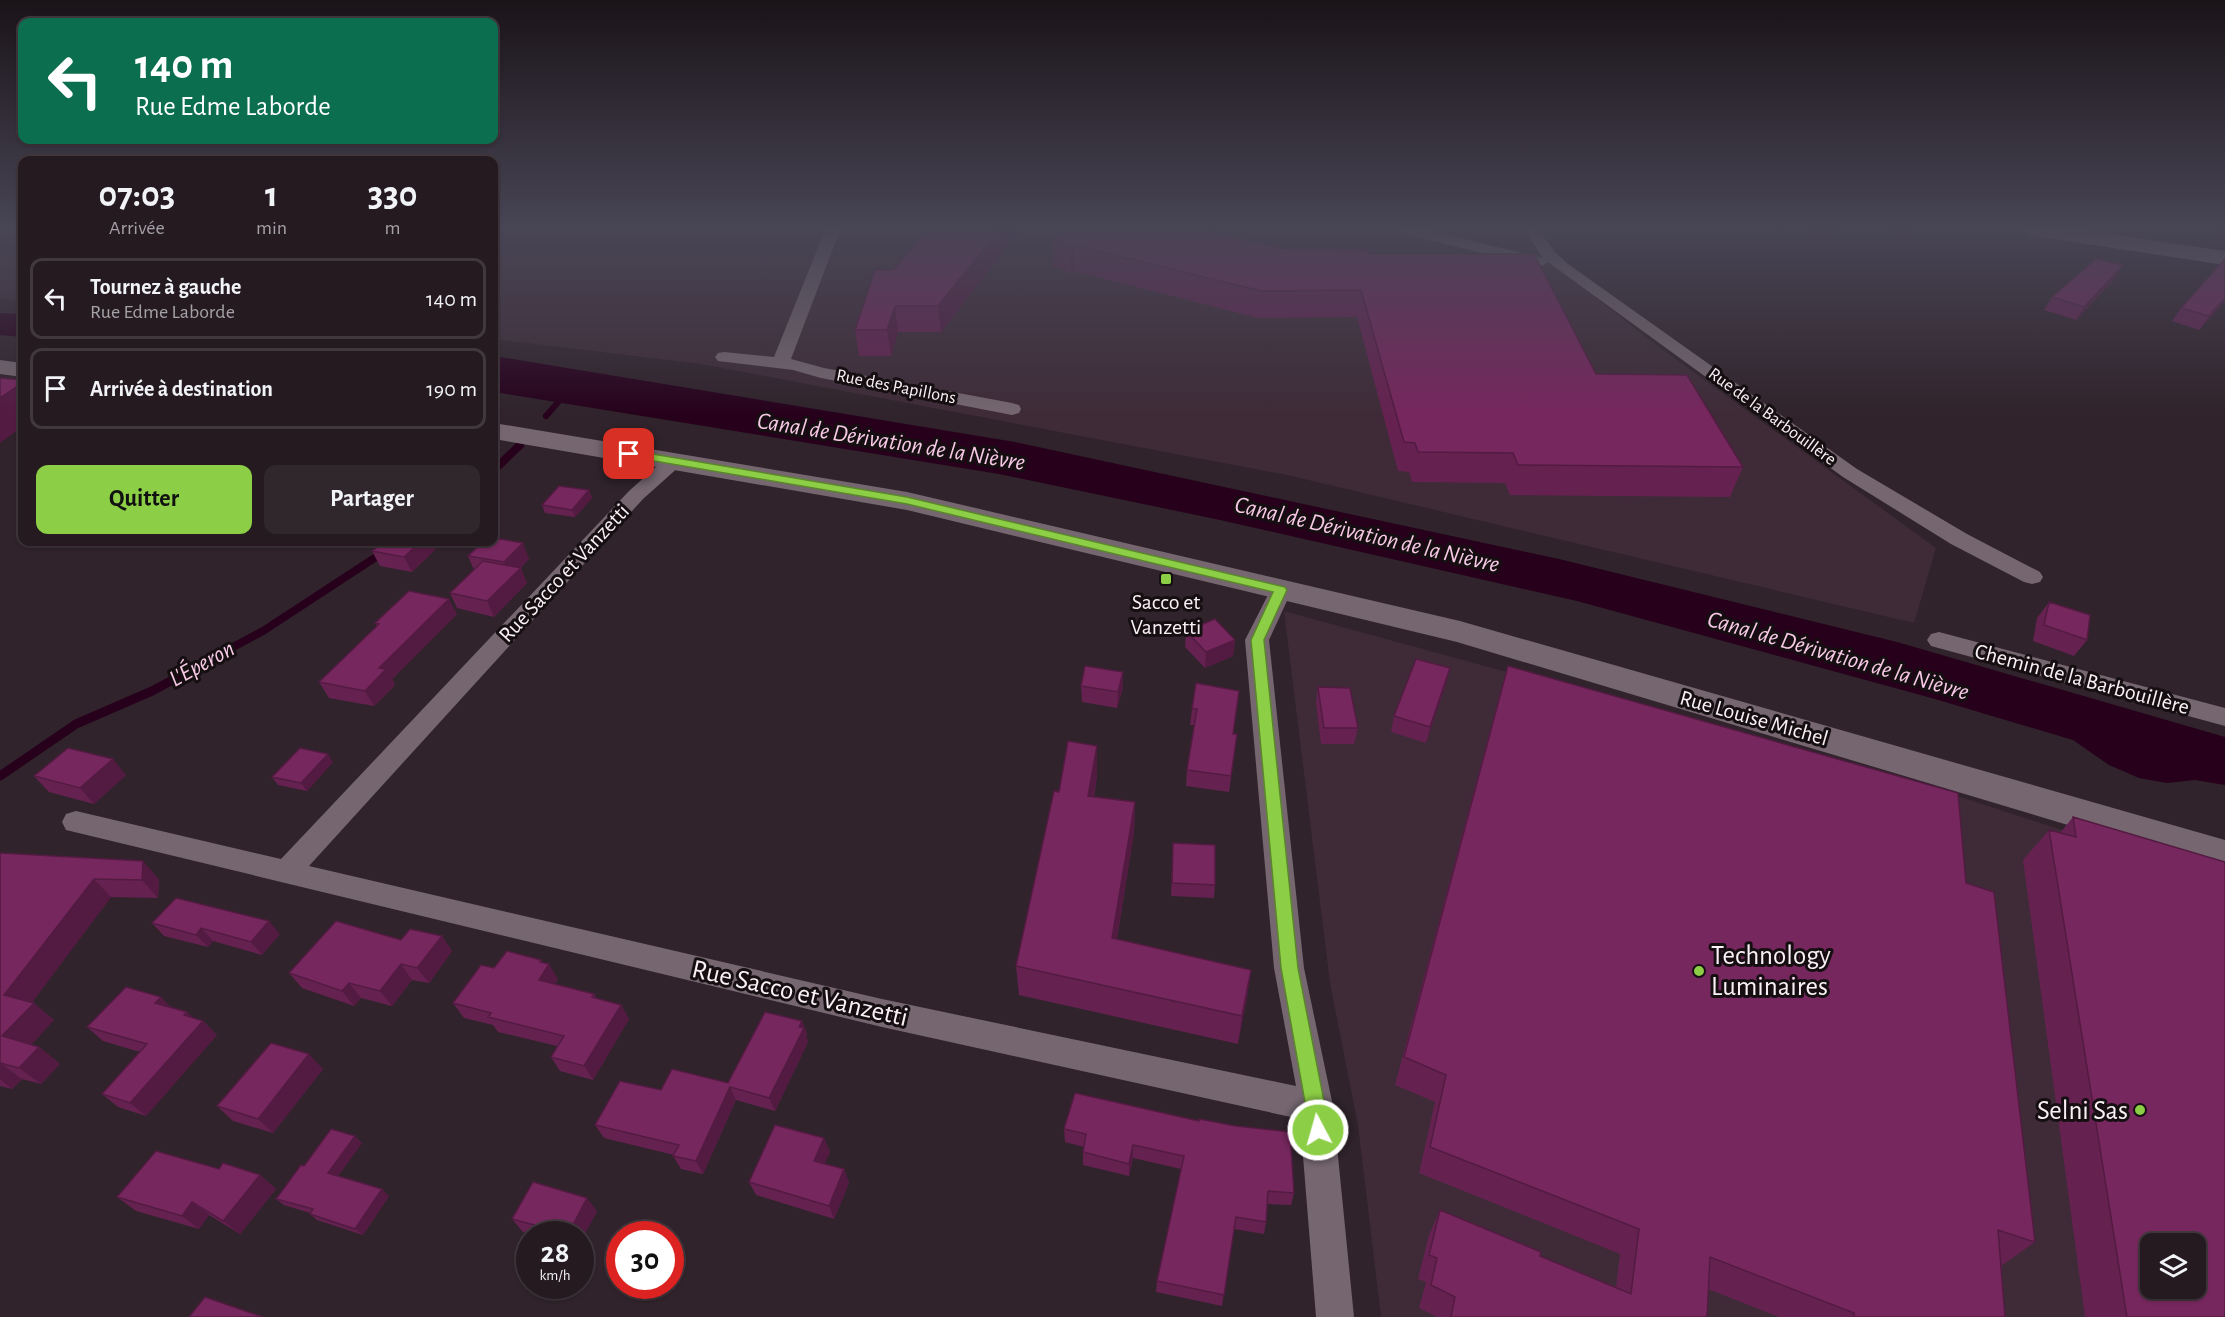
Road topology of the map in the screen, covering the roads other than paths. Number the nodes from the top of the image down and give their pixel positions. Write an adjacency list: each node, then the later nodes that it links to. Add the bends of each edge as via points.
1 (809, 291): 4 (street)
2 (1596, 291): 10 (street, Rue de la Barbouillère, via 1850,473 1959,539)
3 (723, 357): 4 (street, Rue des Papillons)
4 (781, 363): 7 (street, Rue des Papillons)
5 (0, 367): 6 (street)
6 (18, 369)
7 (1012, 409)
8 (498, 432): 9 (street, Rue Louise Michel)
9 (674, 461): 11 (street, Rue Louise Michel, via 907,501); 16 (street, Rue Sacco et Vanzetti, via 636,495)
10 (2032, 577)
11 (1281, 590): 15 (street, Rue Louise Michel, via 1460,632); 17 (street, via 1257,640 1290,968)
12 (1939, 640): 13 (street, Chemin de la Barbouillère)
13 (2225, 717)
14 (76, 822): 16 (street, Rue Sacco et Vanzetti)
15 (2225, 856)
16 (286, 872): 17 (street, Rue Sacco et Vanzetti, via 882,1013)
17 (1316, 1106): 18 (street)
18 (1335, 1317)

